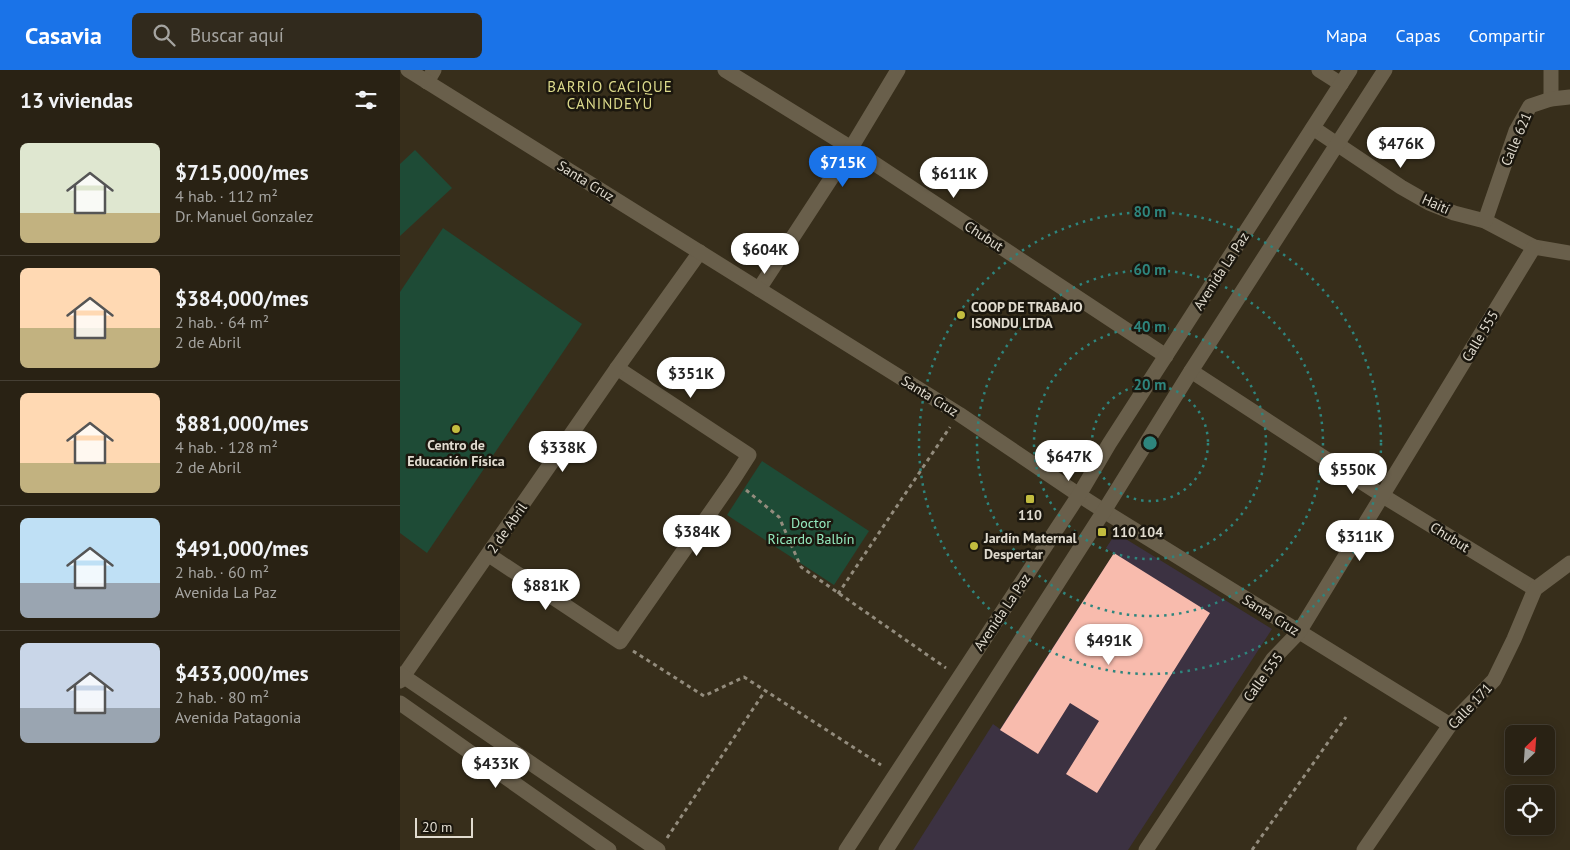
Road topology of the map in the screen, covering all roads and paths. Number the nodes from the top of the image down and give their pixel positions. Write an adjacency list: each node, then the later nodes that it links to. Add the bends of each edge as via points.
1 (408, 70): 8 (street, Santa Cruz)
2 (725, 70): 14 (street, Chubut)
3 (898, 70): 14 (street)
4 (1319, 70): 9 (street)
5 (1350, 70): 9 (street, Avenida La Paz)
6 (1385, 70): 13 (street, Avenida La Paz)
7 (1551, 70): 11 (street)
8 (430, 76): 17 (street, Santa Cruz)
9 (1341, 84): 12 (street, Avenida La Paz)
10 (1570, 97): 11 (street, Calle 621)
11 (1551, 99): 15 (street, Calle 621, via 1530,106 1516,131)
12 (1313, 128): 13 (street, Haití); 20 (street, Avenida La Paz)
13 (1337, 144): 15 (street, Haití, via 1429,203); 22 (street, Avenida La Paz)
14 (851, 148): 19 (street); 20 (street, Chubut)
15 (1485, 221): 16 (street, Haití)
16 (1534, 248): 18 (street, Haití); 26 (street, Calle 555)
17 (700, 252): 19 (street, Santa Cruz); 21 (street, 2 de Abril)
18 (1570, 253)
19 (759, 290): 23 (street, Santa Cruz)
20 (1166, 356): 25 (street, Avenida La Paz)
21 (617, 368): 24 (street, via 749,455); 28 (street, 2 de Abril)
22 (1191, 371): 26 (street, Chubut); 27 (street, Avenida La Paz)
23 (959, 414): 25 (street, Santa Cruz); 31 (path)
24 (733, 480): 31 (path, via 778,517 801,567); 33 (street)
25 (1079, 495): 27 (street, Santa Cruz); 34 (street, Avenida La Paz)
26 (1383, 496): 30 (street, Chubut); 32 (street, Calle 555)
27 (1104, 511): 32 (street, Santa Cruz); 44 (street, Avenida La Paz)
28 (489, 555): 33 (street); 35 (street, 2 de Abril)
29 (1570, 563): 30 (street)
30 (1535, 589): 39 (street, Calle 171, via 1494,680)
31 (838, 594): 34 (path)
32 (1299, 632): 39 (street, Santa Cruz); 45 (street, Calle 555, via 1273,659)
33 (620, 642): 36 (path, via 704,696 744,677)
34 (959, 676): 40 (street, Avenida La Paz)
35 (401, 677): 41 (street)
36 (766, 691): 40 (path); 41 (path)
37 (400, 703): 42 (street)
38 (1346, 717): 46 (path)
39 (1450, 725): 47 (street, Calle 171)
40 (895, 774): 43 (street, Avenida La Paz)
41 (661, 846)
42 (609, 850)
43 (846, 850)
44 (886, 850)
45 (1146, 850)
46 (1252, 850)
47 (1364, 850)

